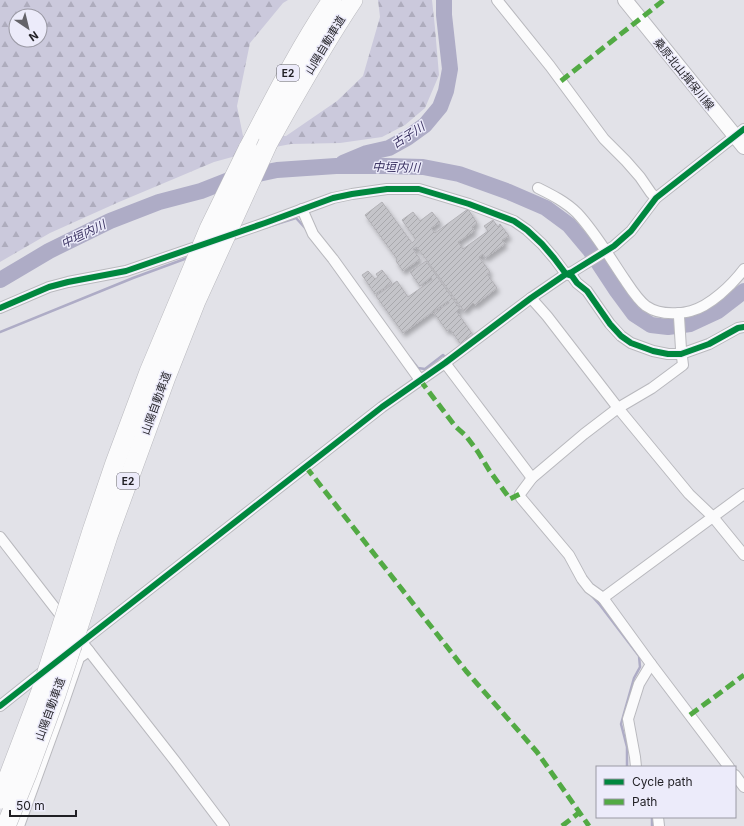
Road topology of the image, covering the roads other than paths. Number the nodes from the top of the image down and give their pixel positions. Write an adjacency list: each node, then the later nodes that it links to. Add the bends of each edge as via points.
1 (332, 0): 37 (highway, 山陽自動車道 / E2, bridge, via 280,87 209,229 147,379 108,483 41,691)
2 (353, 0): 38 (highway, 山陽自動車道 / E2, bridge, via 268,143 196,301 108,536 56,695)
3 (497, 0): 8 (street, via 604,139)
4 (625, 0): 5 (main road, 桑原北山揖保川線)
5 (739, 133): 6 (main road, 桑原北山揖保川線); 8 (street)
6 (744, 147)
7 (538, 188): 10 (street, via 570,206 587,225)
8 (656, 198): 10 (street, via 631,231)
9 (302, 209): 12 (street, via 352,194 387,189 419,189 514,221 542,244); 14 (street, via 126,271 49,287); 19 (street, via 313,234)
10 (604, 252): 12 (street); 15 (street, via 645,306 666,314)
11 (744, 269): 15 (street, via 726,290 703,306)
12 (569, 273): 13 (street); 17 (street, via 587,291 621,336 653,351 668,354)
13 (531, 298): 18 (street); 20 (street)
14 (0, 308)
15 (679, 315): 17 (street)
16 (744, 327): 17 (street, via 709,344)
17 (681, 351): 20 (street, via 683,365 652,388)
18 (445, 363): 19 (street); 21 (street)
19 (420, 380): 27 (street)
20 (618, 408): 21 (street); 23 (street, via 689,494)
21 (532, 478): 26 (street, via 520,494 521,498 569,555 589,588)
22 (744, 494): 23 (street)
23 (713, 517): 25 (street); 26 (street)
24 (0, 537): 27 (street)
25 (744, 554)
26 (603, 598): 30 (street)
27 (82, 642): 28 (street); 29 (street)
28 (89, 651): 31 (street, via 79,658); 40 (street)
29 (58, 660): 31 (street); 32 (street)
30 (651, 664): 33 (street, via 639,684 628,720); 34 (street)
31 (75, 669): 39 (street)
32 (0, 706)
33 (636, 766)
34 (728, 766)
35 (736, 776): 36 (street)
36 (744, 787)
37 (0, 799)
38 (6, 826)
39 (19, 826)
40 (224, 826)

